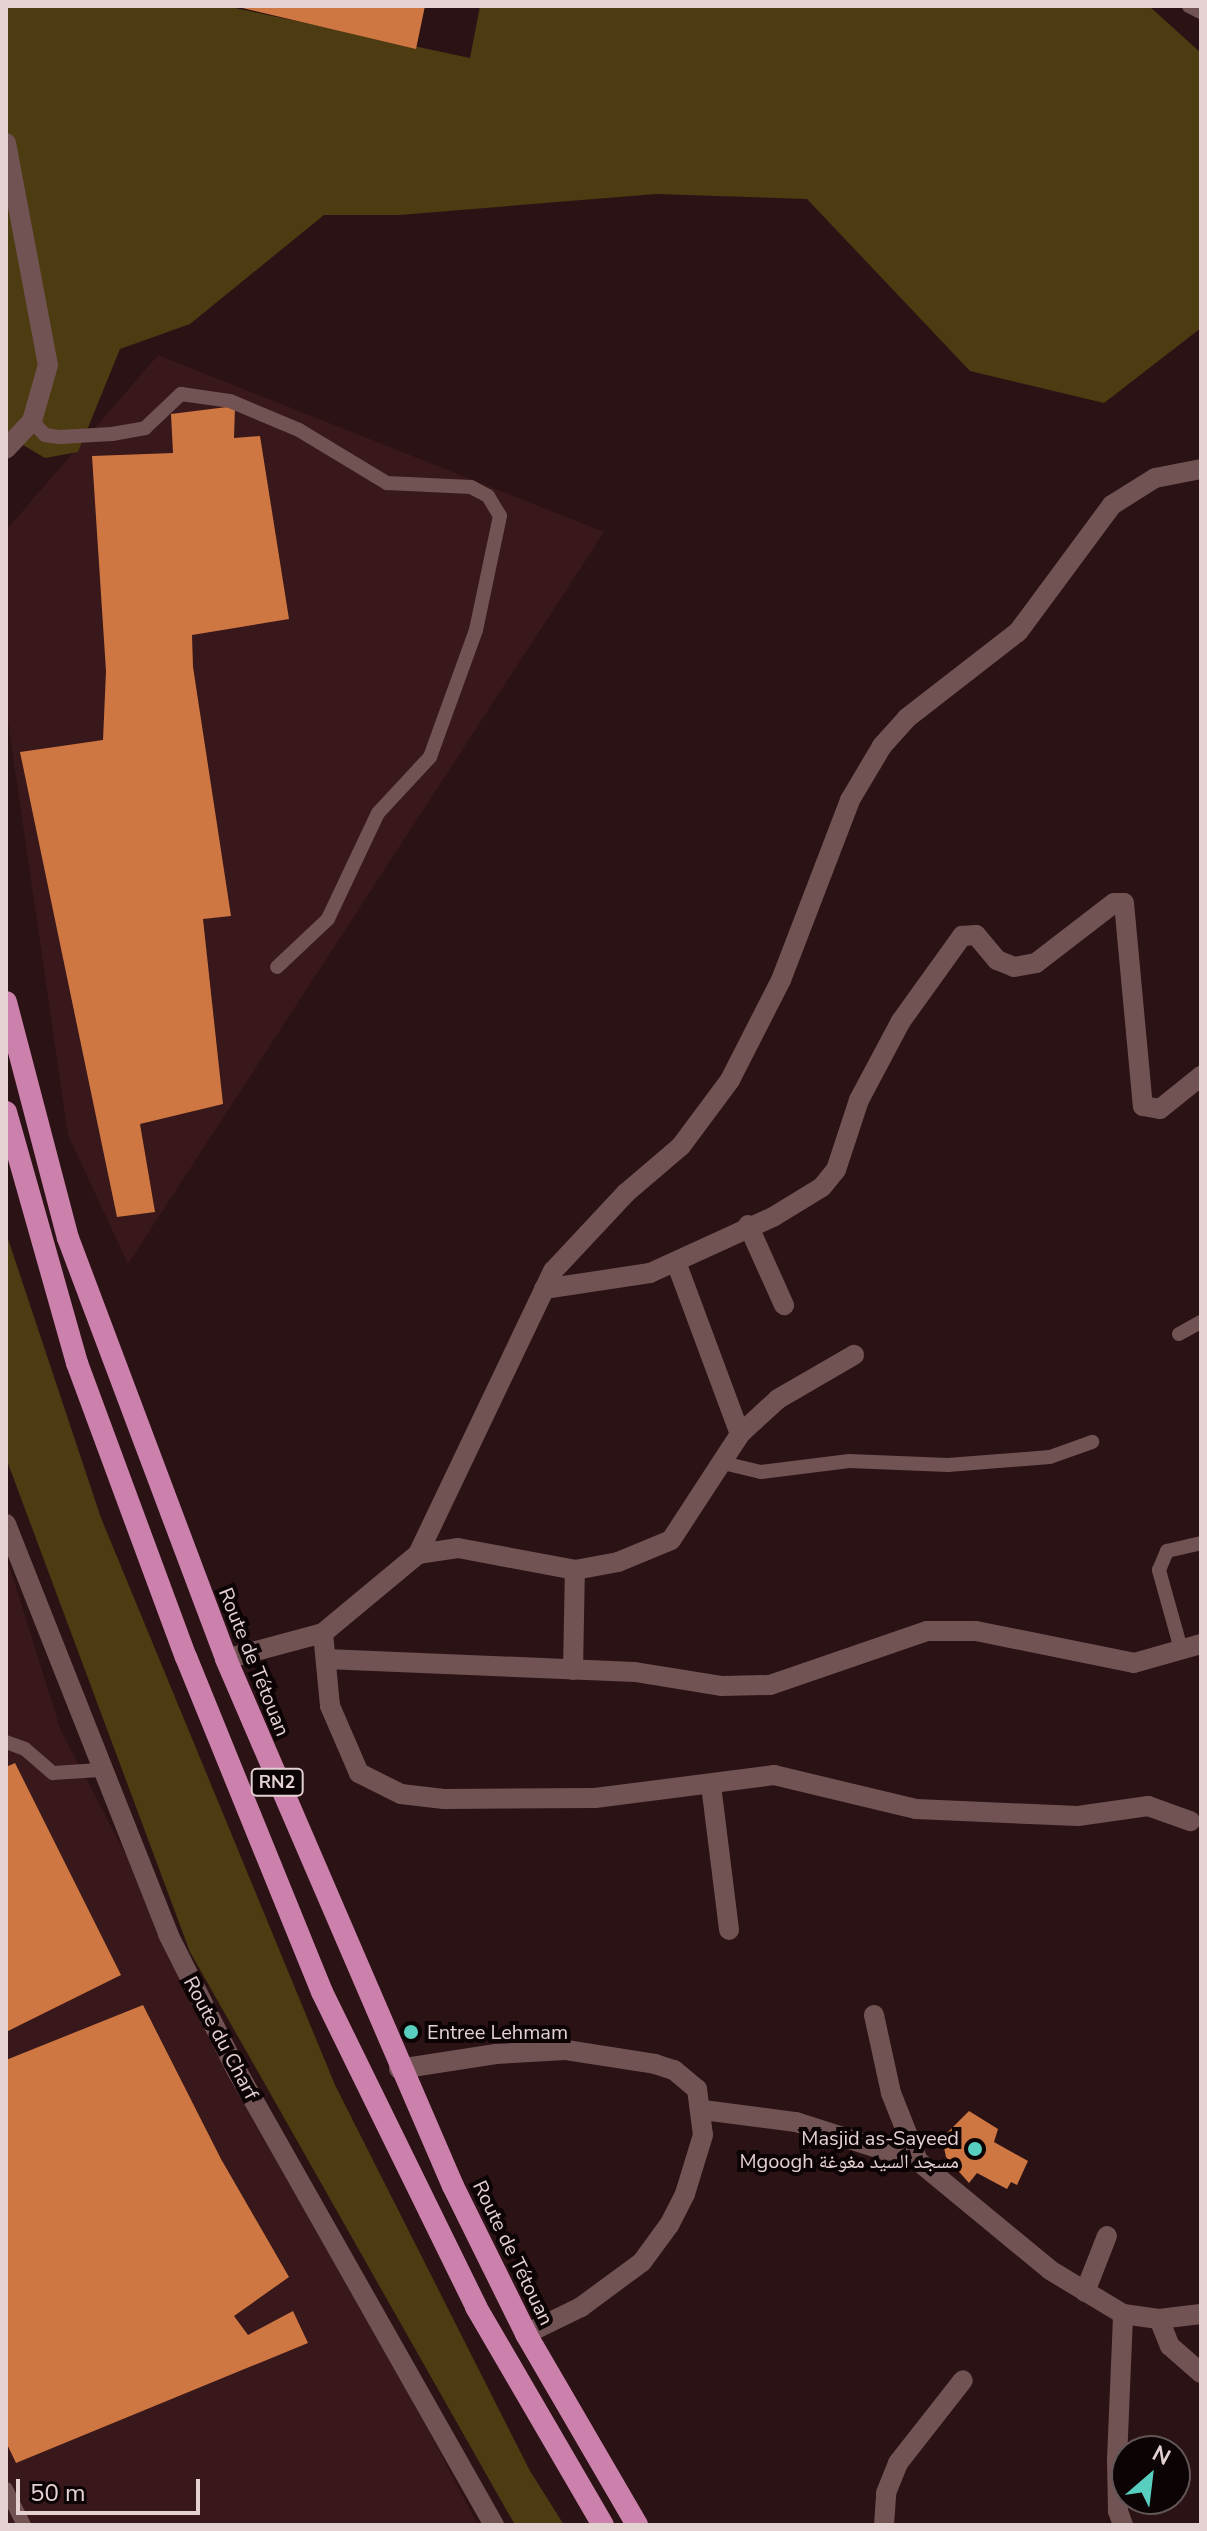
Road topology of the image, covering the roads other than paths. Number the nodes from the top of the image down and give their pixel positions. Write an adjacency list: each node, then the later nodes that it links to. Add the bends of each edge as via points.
1 (6, 143): 2 (street, via 46,336 48,365)
2 (32, 421): 3 (street); 4 (street); 6 (lane, via 45,435 112,434 145,428 181,394 230,401 299,430 387,483 471,487 488,496 500,516 476,630 430,757 382,805 328,919)
3 (6, 436)
4 (6, 449)
5 (1201, 469): 12 (street, via 1155,478 1112,505 1018,632 907,718 882,746 850,800 781,980 730,1080 681,1146 593,1225)
6 (277, 967)
7 (6, 1002): 26 (highway, Route de Tétouan / RN2, via 68,1238)
8 (1201, 1076): 10 (street, via 1160,1109 1143,1106 1124,903 1114,903 1036,963 1014,967 997,960 976,935 962,936 901,1021 859,1100 836,1170 804,1199)
9 (6, 1112): 49 (highway, RN2, via 77,1363 186,1657 322,1992 476,2307)
10 (748, 1225): 11 (street); 13 (street)
11 (676, 1262): 12 (street, via 650,1273); 17 (street)
12 (544, 1289): 22 (street)
13 (784, 1305)
14 (1201, 1322): 15 (lane)
15 (1179, 1334)
16 (854, 1355): 17 (street, via 778,1399)
17 (740, 1434): 19 (street)
18 (1092, 1442): 19 (lane, via 1050,1457 948,1465 849,1461 761,1472)
19 (719, 1462): 23 (street, via 671,1540 618,1562)
20 (6, 1524): 30 (street, Route du Charf)
21 (1201, 1543): 25 (lane, via 1167,1551 1159,1570)
22 (418, 1554): 23 (street, via 458,1548); 24 (street)
23 (575, 1570): 28 (street)
24 (323, 1633): 26 (street); 27 (street)
25 (1191, 1647): 28 (street, via 1134,1663 1009,1636 944,1630 908,1634 770,1685 721,1686 635,1672)
26 (226, 1659): 35 (highway, Route de Tétouan / RN2)
27 (326, 1659): 28 (street); 31 (street, via 330,1706 359,1773 388,1790 444,1799 595,1798)
28 (573, 1670)
29 (6, 1742): 30 (lane, via 25,1749 53,1773)
30 (99, 1770): 48 (street, Route du Charf, via 168,1934 237,2071)
31 (711, 1785): 32 (street, via 774,1775 916,1809 1078,1816 1148,1806); 33 (street)
32 (1190, 1821)
33 (729, 1930)
34 (874, 2015): 37 (street, via 891,2093)
35 (399, 2069): 36 (street, via 566,2050 674,2070 697,2089); 43 (highway, Route de Tétouan / RN2)
36 (703, 2110): 37 (street, via 796,2122); 43 (street, via 703,2135 685,2194 642,2262 581,2307)
37 (918, 2161): 39 (street, via 1050,2270)
38 (1107, 2236): 39 (street)
39 (1085, 2292): 40 (street)
40 (1123, 2314): 42 (street); 52 (street, via 1117,2473)
41 (1201, 2314): 42 (street)
42 (1159, 2319): 44 (street, via 1170,2346)
43 (526, 2334): 50 (highway, Route de Tétouan / RN2)
44 (1201, 2373)
45 (963, 2380): 51 (street, via 898,2463 886,2493)
46 (6, 2489): 47 (lane)
47 (24, 2525)
48 (494, 2525)
49 (603, 2525)
50 (637, 2525)
51 (884, 2525)
52 (1123, 2525)

